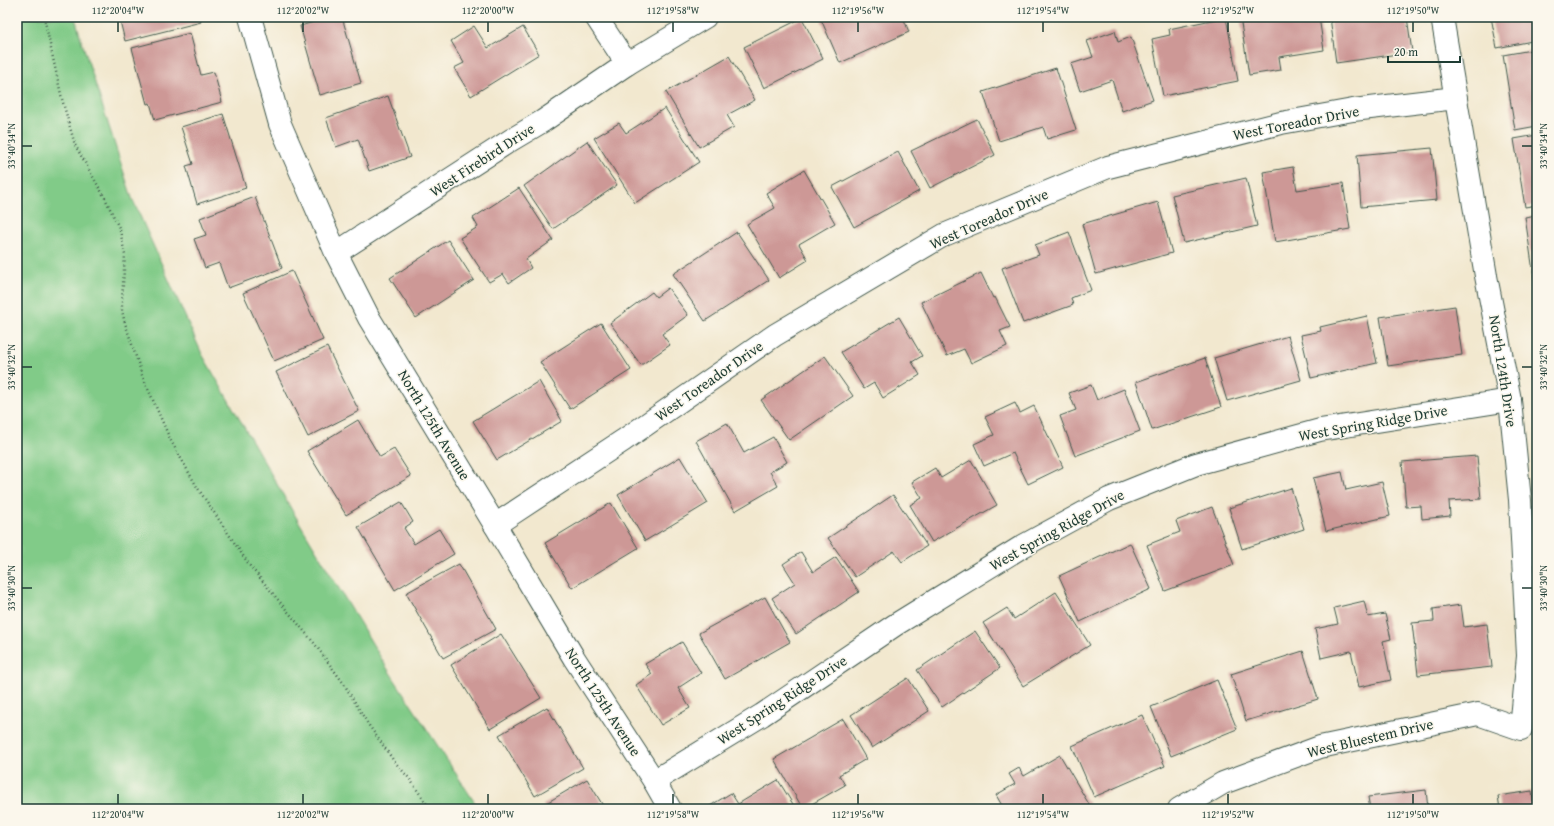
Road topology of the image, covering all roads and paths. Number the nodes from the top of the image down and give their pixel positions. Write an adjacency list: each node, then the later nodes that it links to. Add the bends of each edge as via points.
1 (44, 17): 13 (path, via 75,145 120,230 125,255 122,311 142,375 170,439 197,487 250,566 314,643 344,684 368,724)
2 (250, 17): 8 (street, North 125th Avenue, via 280,124)
3 (596, 17): 6 (street)
4 (705, 17): 6 (street, West Firebird Drive)
5 (1442, 17): 7 (street, North 124th Drive)
6 (627, 64): 8 (street, West Firebird Drive, via 543,121)
7 (1456, 98): 9 (street, North 124th Drive); 10 (street, West Toreador Drive, via 1353,110 1281,123 1108,167 944,235 775,335 624,440)
8 (336, 253): 10 (street, North 125th Avenue, via 369,318)
9 (1510, 400): 11 (street, North 124th Drive, via 1520,500 1528,656); 12 (street, West Spring Ridge Drive, via 1320,430 1196,464 1109,499 1022,546 895,625 762,715)
10 (495, 525): 12 (street, North 125th Avenue, via 574,658)
11 (1521, 729): 15 (street, West Bluestem Drive, via 1478,714 1320,747 1223,783)
12 (654, 781): 14 (street, North 125th Avenue)
13 (430, 809)
14 (670, 809)
15 (1179, 809)

